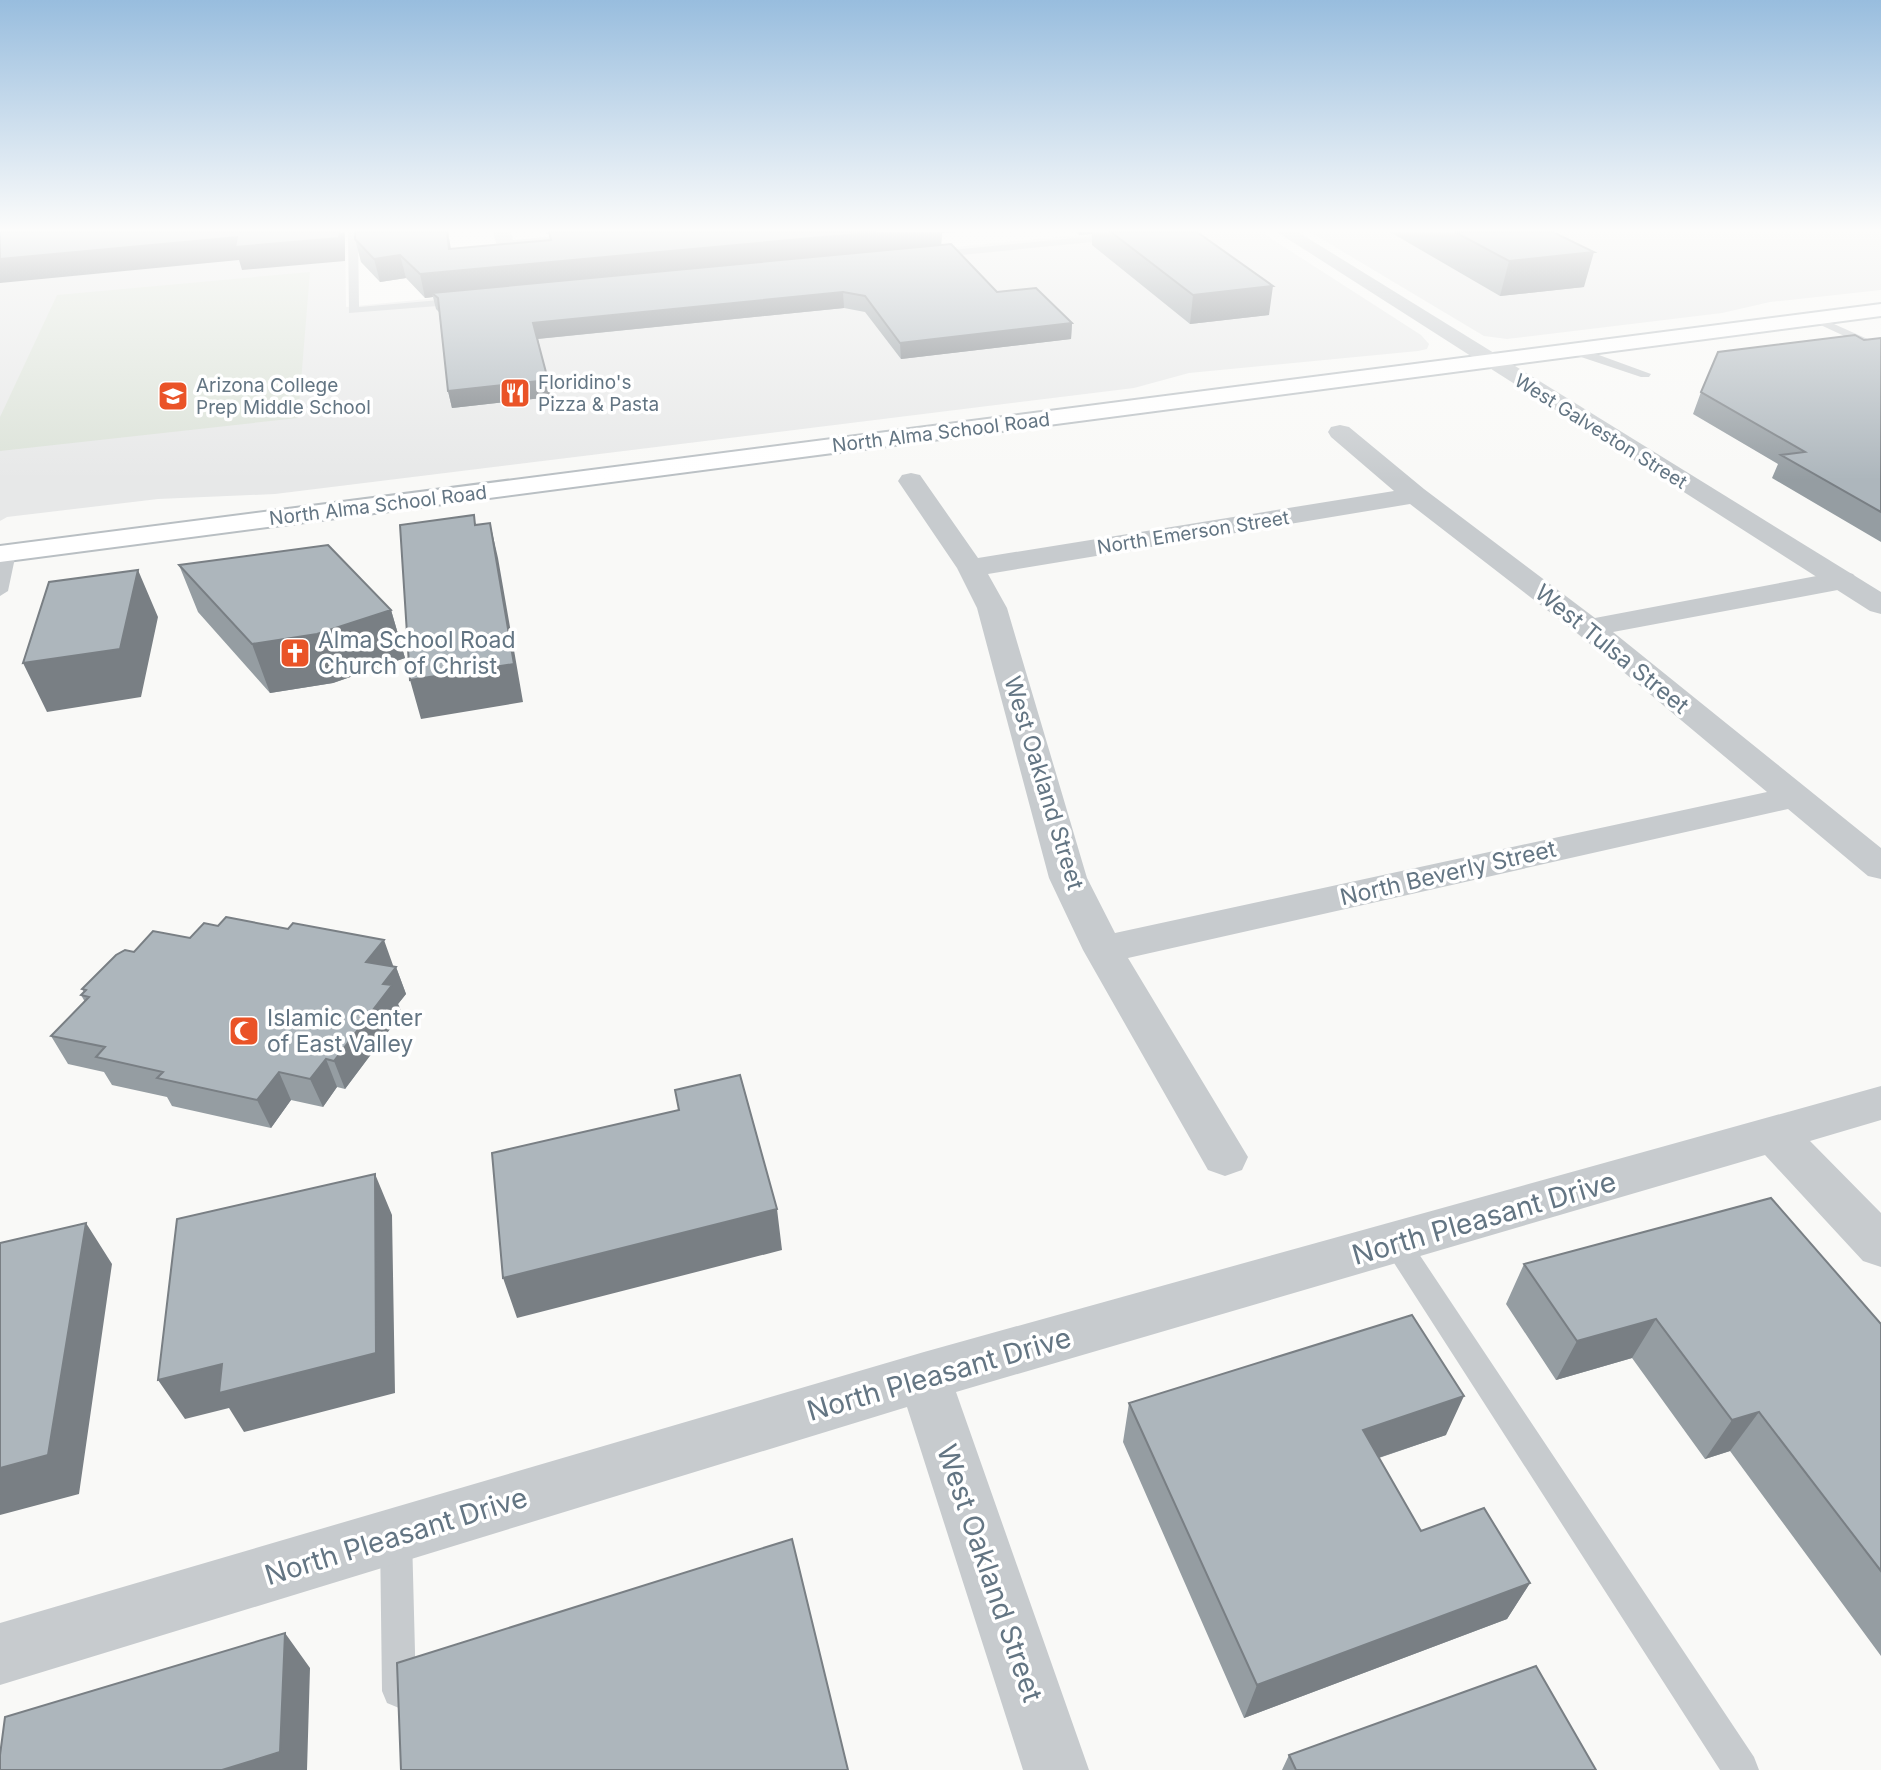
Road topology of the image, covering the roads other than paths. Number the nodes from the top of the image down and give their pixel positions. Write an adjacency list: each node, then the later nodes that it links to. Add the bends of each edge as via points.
1 (1416, 315): 6 (street, West Galveston Street)
2 (1848, 315): 3 (main road, North Alma School Road)
3 (1816, 319): 4 (lane); 5 (main road, North Alma School Road)
4 (1881, 349)
5 (1573, 350): 6 (main road, North Alma School Road); 7 (lane)
6 (1489, 361): 11 (main road, North Alma School Road); 13 (street, West Galveston Street)
7 (1645, 374)
8 (1340, 432): 10 (street, West Tulsa Street)
9 (911, 481): 12 (street, West Oakland Street)
10 (1415, 495): 12 (street, North Emerson Street); 16 (street, West Tulsa Street)
11 (4, 553): 14 (lane)
12 (971, 568): 19 (street, West Oakland Street, via 992,608 1068,878)
13 (1843, 580): 15 (street, West Galveston Street); 16 (street)
14 (0, 591)
15 (1881, 605)
16 (1589, 628): 17 (street, West Tulsa Street)
17 (1793, 797): 18 (street, West Tulsa Street); 19 (street, North Beverly Street)
18 (1881, 867)
19 (1103, 950): 22 (street, West Oakland Street)
20 (1881, 1103): 21 (street, North Pleasant Drive)
21 (1773, 1133): 23 (street, North Pleasant Drive); 24 (street)
22 (1226, 1157)
23 (1397, 1244): 25 (street, North Pleasant Drive); 30 (lane)
24 (1881, 1246)
25 (924, 1377): 26 (street, North Pleasant Drive); 29 (street, West Oakland Street)
26 (396, 1535): 27 (street, North Pleasant Drive); 28 (lane)
27 (0, 1654)
28 (400, 1718)
29 (1056, 1770)
30 (1741, 1770)

